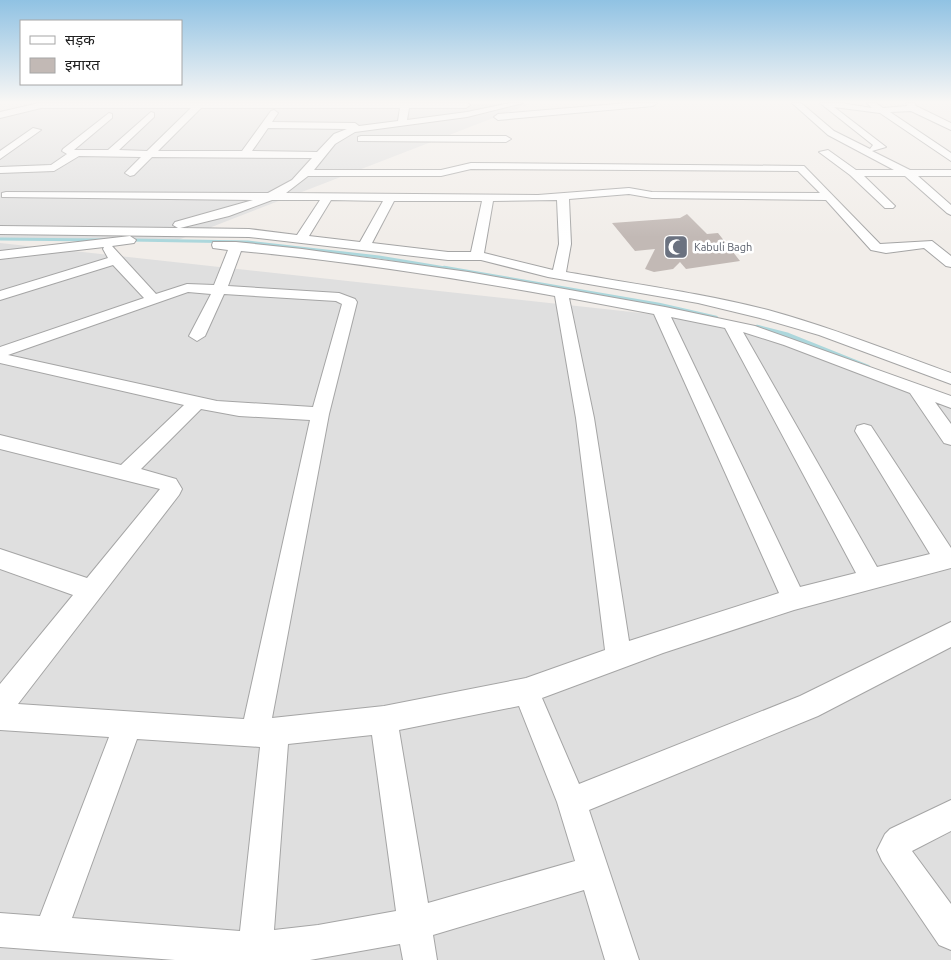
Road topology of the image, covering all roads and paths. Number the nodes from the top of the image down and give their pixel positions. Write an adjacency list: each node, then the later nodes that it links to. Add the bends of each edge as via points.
1 (11, 148): 16 (street)
2 (70, 148): 12 (street, via 67,150)
3 (116, 148): 11 (street)
4 (154, 148): 13 (street)
5 (250, 148): 14 (street)
6 (327, 148): 15 (street)
7 (862, 148): 8 (street); 23 (street)
8 (866, 148)
9 (936, 148): 17 (street)
10 (824, 152): 22 (street)
11 (111, 153): 12 (street); 13 (street)
12 (76, 154): 19 (street, via 51,169)
13 (148, 154): 14 (street); 20 (street)
14 (245, 154): 15 (street)
15 (322, 155): 21 (street)
16 (0, 156): 19 (street, via 20,158)
17 (951, 158)
18 (752, 168): 21 (street, via 471,166 441,173); 27 (street); 28 (street, via 803,169)
19 (1, 170)
20 (130, 173)
21 (306, 173): 29 (street)
22 (854, 173): 23 (street); 35 (street)
23 (908, 173): 24 (street); 33 (street)
24 (951, 173)
25 (6, 195): 29 (street)
26 (563, 196): 27 (street, via 629,191 652,195); 32 (street); 50 (street, via 565,244)
27 (775, 196): 28 (street)
28 (829, 197): 49 (street, via 879,248 927,244)
29 (267, 198): 30 (street); 38 (street)
30 (327, 198): 31 (street); 39 (street)
31 (390, 198): 32 (street); 42 (street)
32 (488, 198): 47 (street)
33 (938, 200): 34 (street); 36 (street)
34 (951, 200)
35 (889, 206)
36 (951, 211)
37 (0, 230): 38 (street)
38 (155, 232): 39 (street, via 249,233); 40 (street)
39 (301, 238): 42 (street)
40 (127, 241): 41 (street); 44 (street)
41 (106, 244): 45 (street); 48 (street)
42 (366, 245): 47 (street, via 448,256)
43 (0, 246): 45 (street, via 33,247)
44 (236, 246): 50 (street); 51 (street)
45 (41, 251): 46 (street)
46 (0, 255)
47 (477, 256): 50 (street)
48 (116, 260): 52 (street); 53 (street)
49 (951, 263)
50 (560, 283): 54 (street); 59 (street, via 698,299 764,314 833,335); 74 (street, via 585,418)
51 (220, 289): 53 (street, via 187,288); 56 (street); 63 (street, via 338,297 350,302)
52 (0, 296)
53 (152, 298): 57 (street)
54 (660, 310): 55 (street); 72 (street)
55 (731, 325): 60 (street, via 790,342); 70 (street)
56 (197, 336)
57 (0, 352)
58 (0, 358): 61 (street)
59 (951, 379)
60 (916, 389): 62 (street); 65 (street)
61 (198, 402): 63 (street, via 238,410); 67 (street)
62 (951, 402)
63 (320, 414): 80 (street)
64 (864, 431): 69 (street)
65 (951, 438)
66 (0, 442): 67 (street)
67 (125, 473): 71 (street, via 169,484 171,493)
68 (0, 559): 71 (street)
69 (949, 559): 70 (street)
70 (872, 580): 72 (street)
71 (90, 590): 76 (street)
72 (794, 599): 74 (street)
73 (951, 634): 81 (street, via 808,706)
74 (619, 657): 75 (street)
75 (526, 691): 78 (street); 81 (street)
76 (0, 705)
77 (0, 716): 79 (street)
78 (384, 720): 80 (street); 84 (street)
79 (128, 725): 80 (street); 86 (street)
80 (265, 734): 88 (street)
81 (572, 802): 83 (street)
82 (951, 815): 87 (street, via 902,839 893,850)
83 (594, 871): 84 (street); 90 (street)
84 (415, 924): 88 (street); 89 (street)
85 (0, 930): 86 (street)
86 (50, 933): 88 (street)
87 (951, 933)
88 (256, 954)
89 (420, 960)
90 (622, 960)

